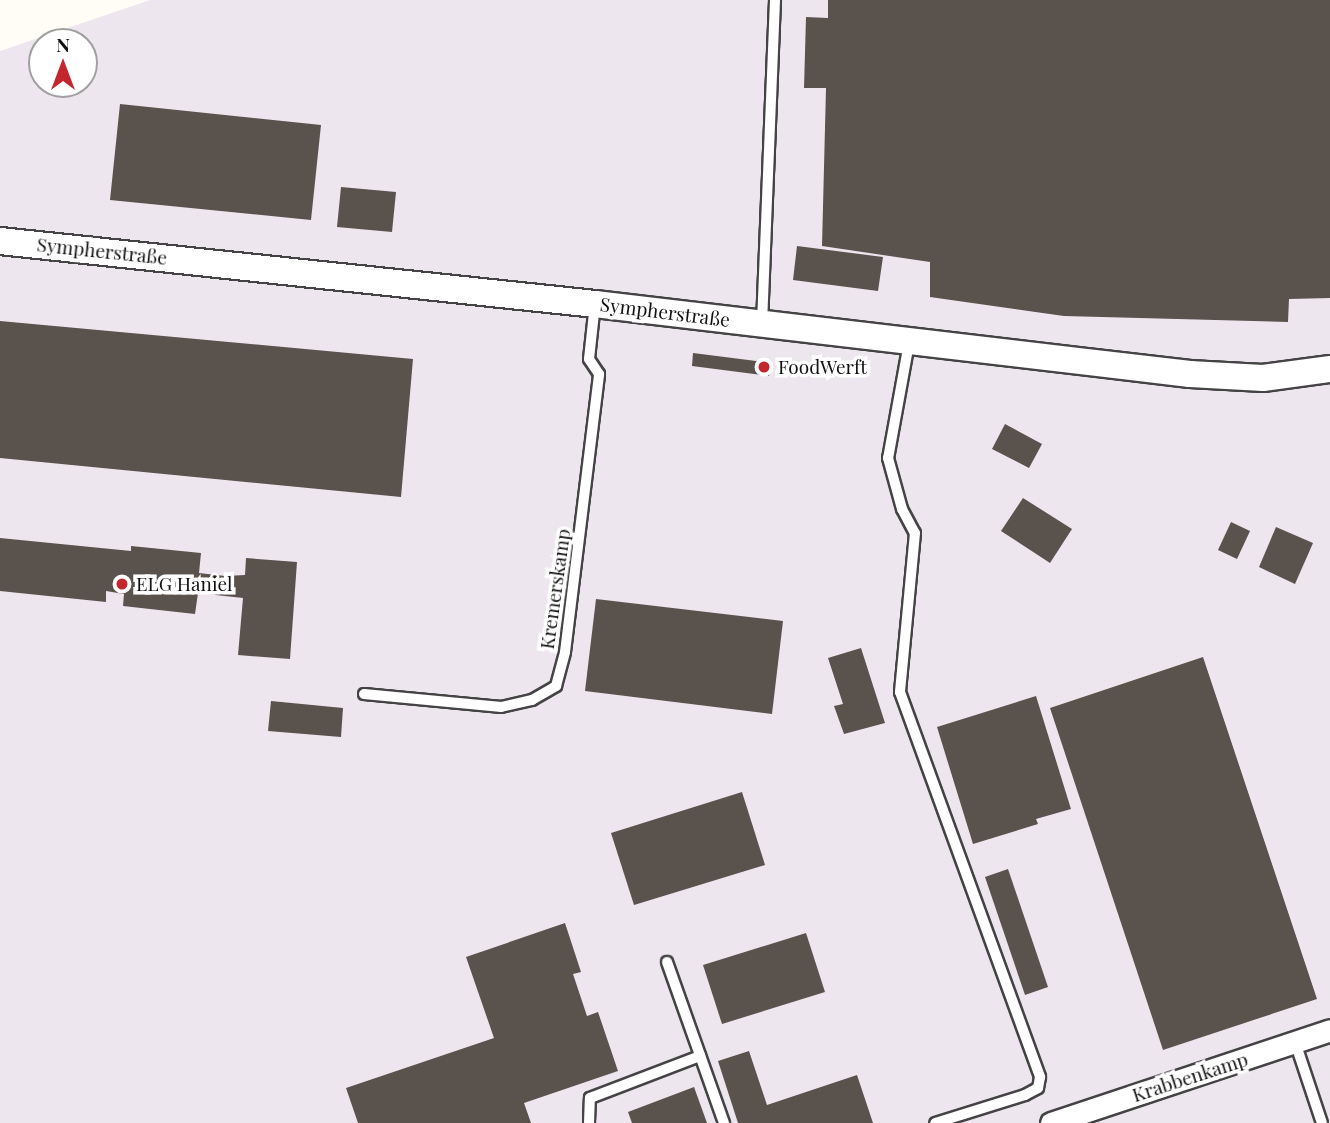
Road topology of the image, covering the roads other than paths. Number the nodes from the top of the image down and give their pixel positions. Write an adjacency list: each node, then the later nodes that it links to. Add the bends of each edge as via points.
1 (775, 0): 4 (lane)
2 (0, 241): 3 (street, Sympherstraße)
3 (595, 304): 4 (street, Sympherstraße); 7 (lane, Kremerskamp, via 589,359 599,374 565,652 556,686 532,700 501,707)
4 (762, 324): 5 (street, Sympherstraße)
5 (909, 341): 6 (street, Sympherstraße, via 1190,374 1263,377); 14 (lane, via 888,458 902,509 915,533 900,692 1040,1077 1038,1088 1025,1095)
6 (1330, 369)
7 (364, 694)
8 (667, 962): 11 (lane)
9 (1330, 1030): 10 (street, Krabbenkamp)
10 (1295, 1042): 15 (street, Krabbenkamp); 16 (lane)
11 (700, 1056): 12 (lane, via 590,1098); 13 (lane)
12 (589, 1123)
13 (724, 1123)
14 (935, 1123)
15 (1051, 1123)
16 (1322, 1123)

